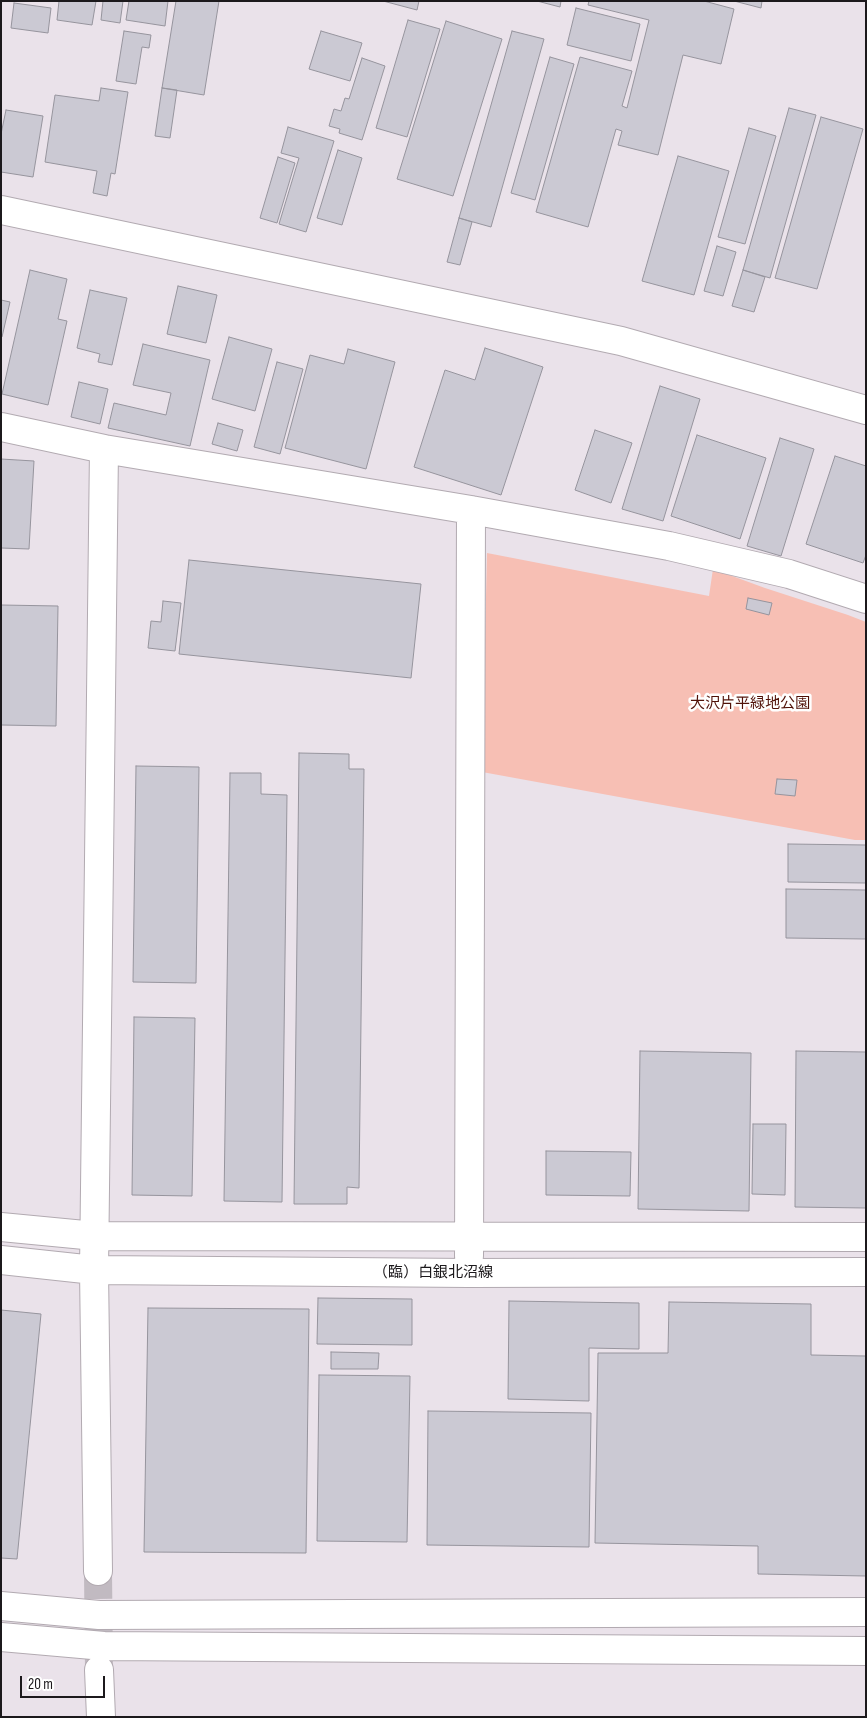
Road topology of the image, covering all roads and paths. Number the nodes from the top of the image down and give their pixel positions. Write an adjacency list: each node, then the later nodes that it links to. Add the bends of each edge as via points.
1 (1, 210): 2 (street, via 621,341)
2 (866, 410)
3 (1, 427): 4 (street)
4 (104, 449): 5 (street); 8 (street)
5 (472, 510): 6 (street, via 669,546 789,574); 10 (street)
6 (866, 599)
7 (1, 1226): 8 (street)
8 (95, 1236): 10 (street); 12 (street)
9 (866, 1237): 10 (street)
10 (469, 1238): 14 (street)
11 (1, 1260): 12 (street, （臨）白銀北沼線)
12 (94, 1270): 14 (street, （臨）白銀北沼線); 15 (street)
13 (866, 1272): 14 (street, （臨）白銀北沼線)
14 (469, 1273)
15 (98, 1571)
16 (1, 1606): 17 (street, via 99,1615)
17 (866, 1612)
18 (1, 1637): 19 (street, via 104,1646)
19 (866, 1651)
20 (99, 1670): 21 (street)
21 (101, 1717)

